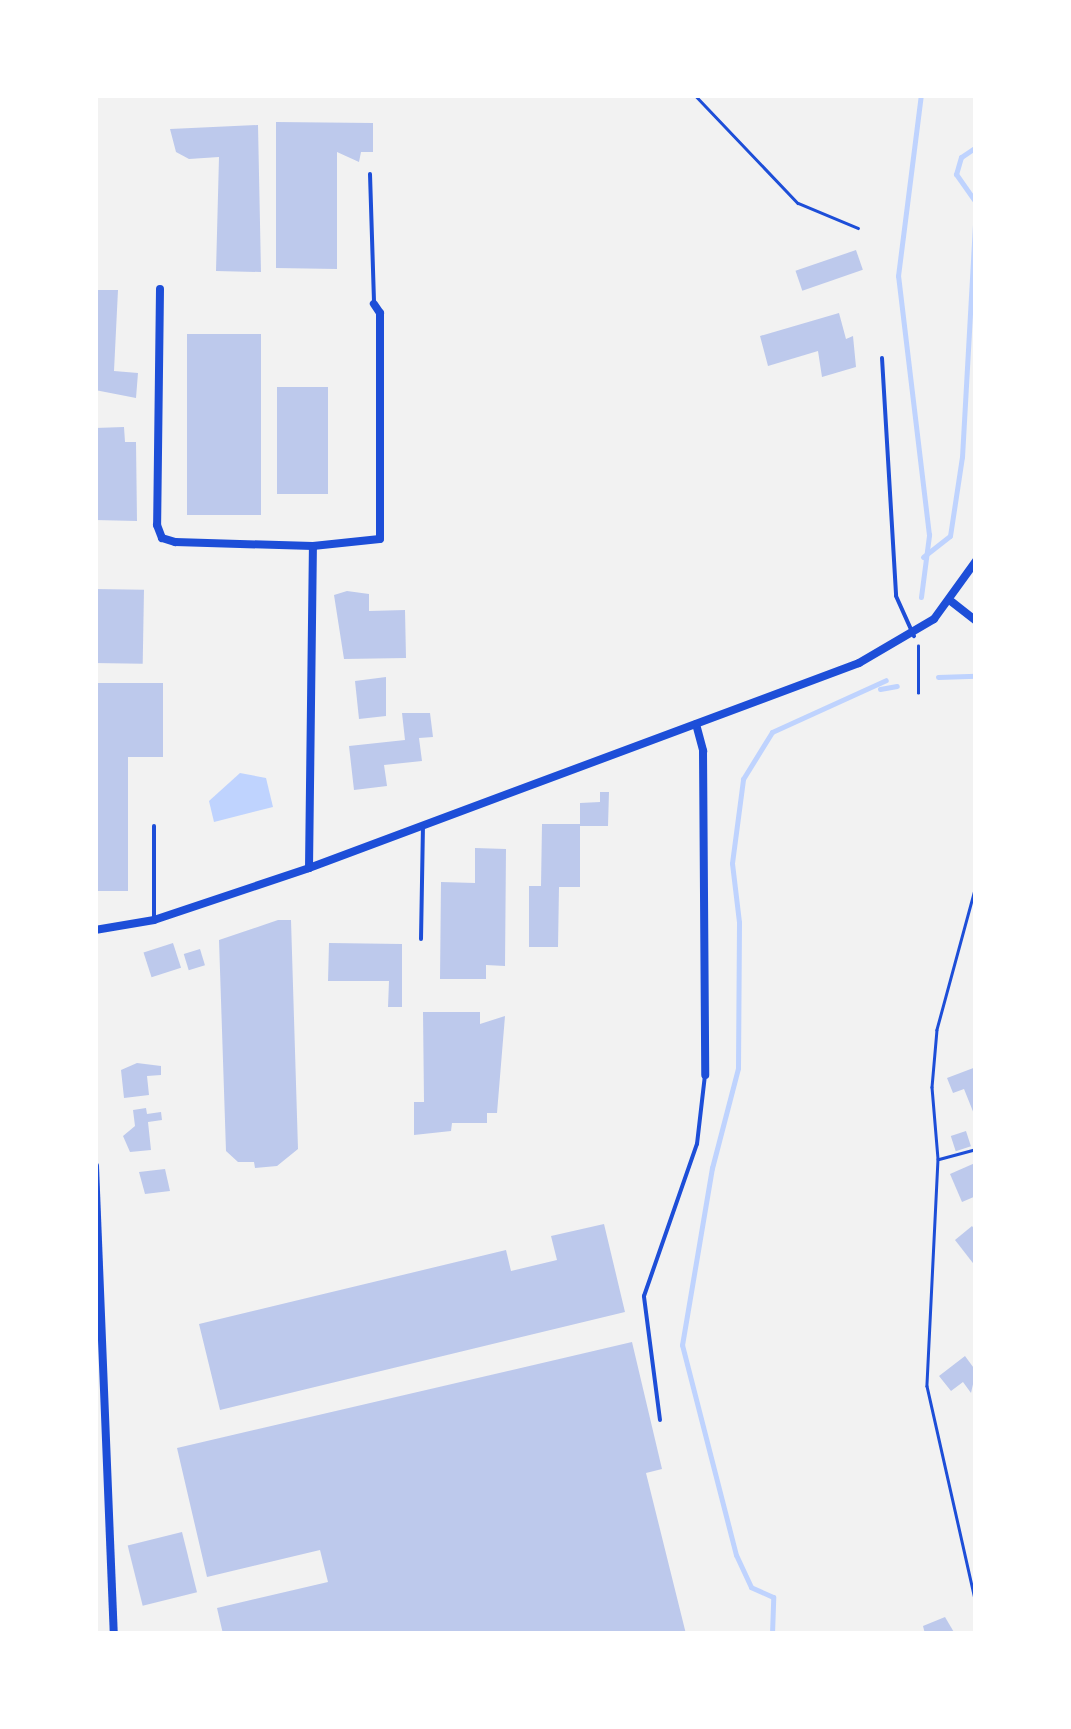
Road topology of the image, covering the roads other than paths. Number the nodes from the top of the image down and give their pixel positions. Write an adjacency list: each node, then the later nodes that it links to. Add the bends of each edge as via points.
1 (370, 174): 3 (lane)
2 (160, 289): 5 (street, via 162,538)
3 (374, 304): 5 (street, via 380,314 383,529 368,544)
4 (882, 358): 9 (lane, via 896,596)
5 (313, 546): 13 (street)
6 (976, 561): 7 (street)
7 (952, 602): 8 (street); 9 (street)
8 (976, 621)
9 (914, 636): 10 (street)
10 (696, 724): 12 (street); 17 (street, via 703,751)
11 (154, 826): 14 (lane)
12 (423, 828): 13 (street); 16 (lane)
13 (309, 868): 14 (street)
14 (154, 920): 15 (street)
15 (95, 930)
16 (421, 939)
17 (705, 1074): 20 (lane, via 697,1144 644,1296)
18 (95, 1166): 19 (street)
19 (96, 1268): 21 (street)
20 (660, 1420)
21 (114, 1634)

